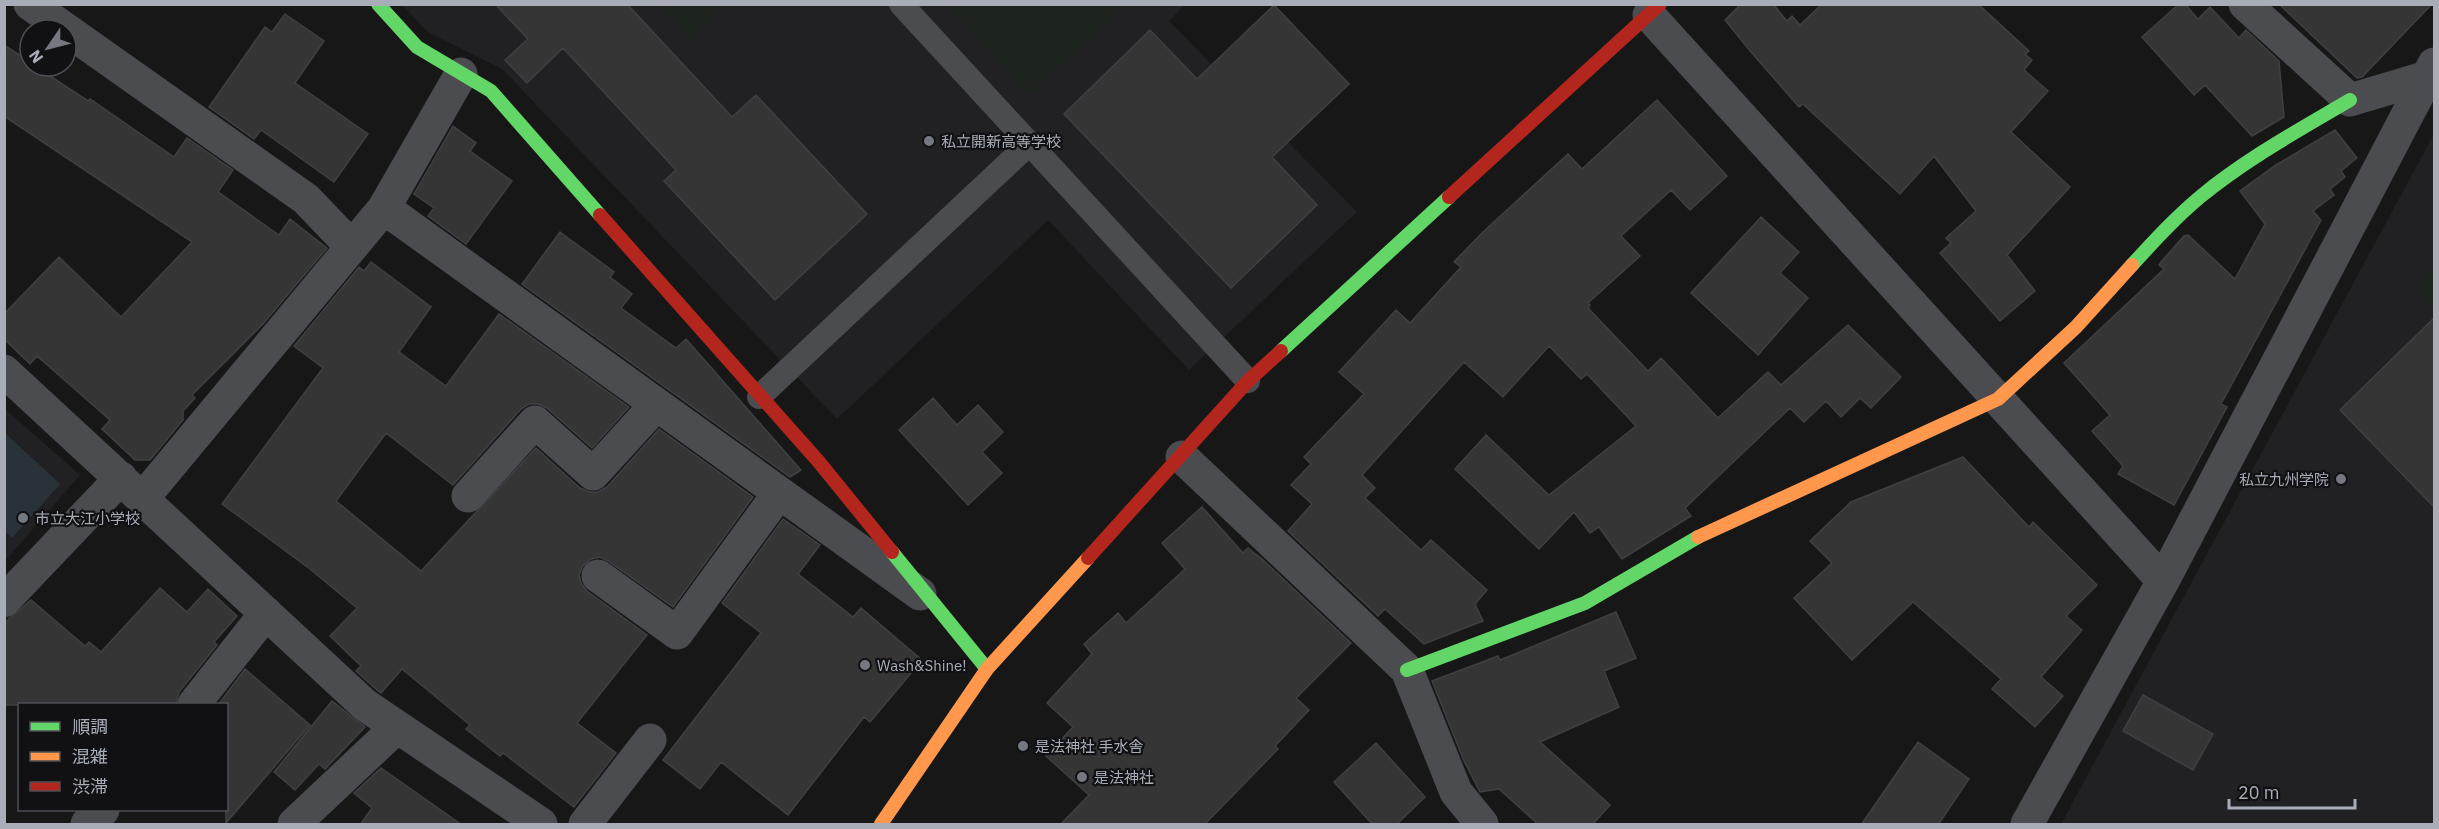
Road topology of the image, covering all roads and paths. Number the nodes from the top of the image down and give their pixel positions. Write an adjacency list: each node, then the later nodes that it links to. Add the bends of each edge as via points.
1 (30, 4): 11 (street, via 306,199)
2 (378, 4): 7 (street, via 417,47)
3 (900, 4): 9 (lane)
4 (2245, 4): 8 (street)
5 (1654, 10): 13 (street); 15 (street)
6 (2431, 71): 8 (street); 22 (street)
7 (461, 74): 10 (street); 14 (street, via 491,91)
8 (2350, 100): 15 (street, via 2266,149 2201,196 2168,226 2076,327)
9 (1029, 144): 13 (lane); 14 (lane)
10 (384, 208): 11 (street); 16 (street)
11 (351, 246): 18 (street)
12 (4, 371): 18 (street)
13 (1248, 381): 17 (street)
14 (759, 397): 24 (street, via 819,462)
15 (1998, 399): 22 (street); 27 (street, via 1690,541 1585,603)
16 (656, 405): 19 (street); 20 (street, via 593,474 535,422)
17 (1182, 457): 26 (street); 27 (street)
18 (132, 488): 23 (street); 25 (street)
19 (779, 493): 21 (street, via 677,633); 24 (street)
20 (468, 496)
21 (598, 576)
22 (2163, 581): 38 (street)
23 (4, 601)
24 (933, 603): 26 (street)
25 (266, 613): 28 (street); 29 (street, via 365,705)
26 (987, 669): 36 (street)
27 (1407, 670): 37 (street, via 1456,792)
28 (196, 703)
29 (397, 727): 33 (street); 34 (street)
30 (650, 740): 35 (street)
31 (102, 811): 32 (street)
32 (87, 825)
33 (294, 825)
34 (541, 825)
35 (585, 825)
36 (882, 825)
37 (1482, 825)
38 (2027, 825)

